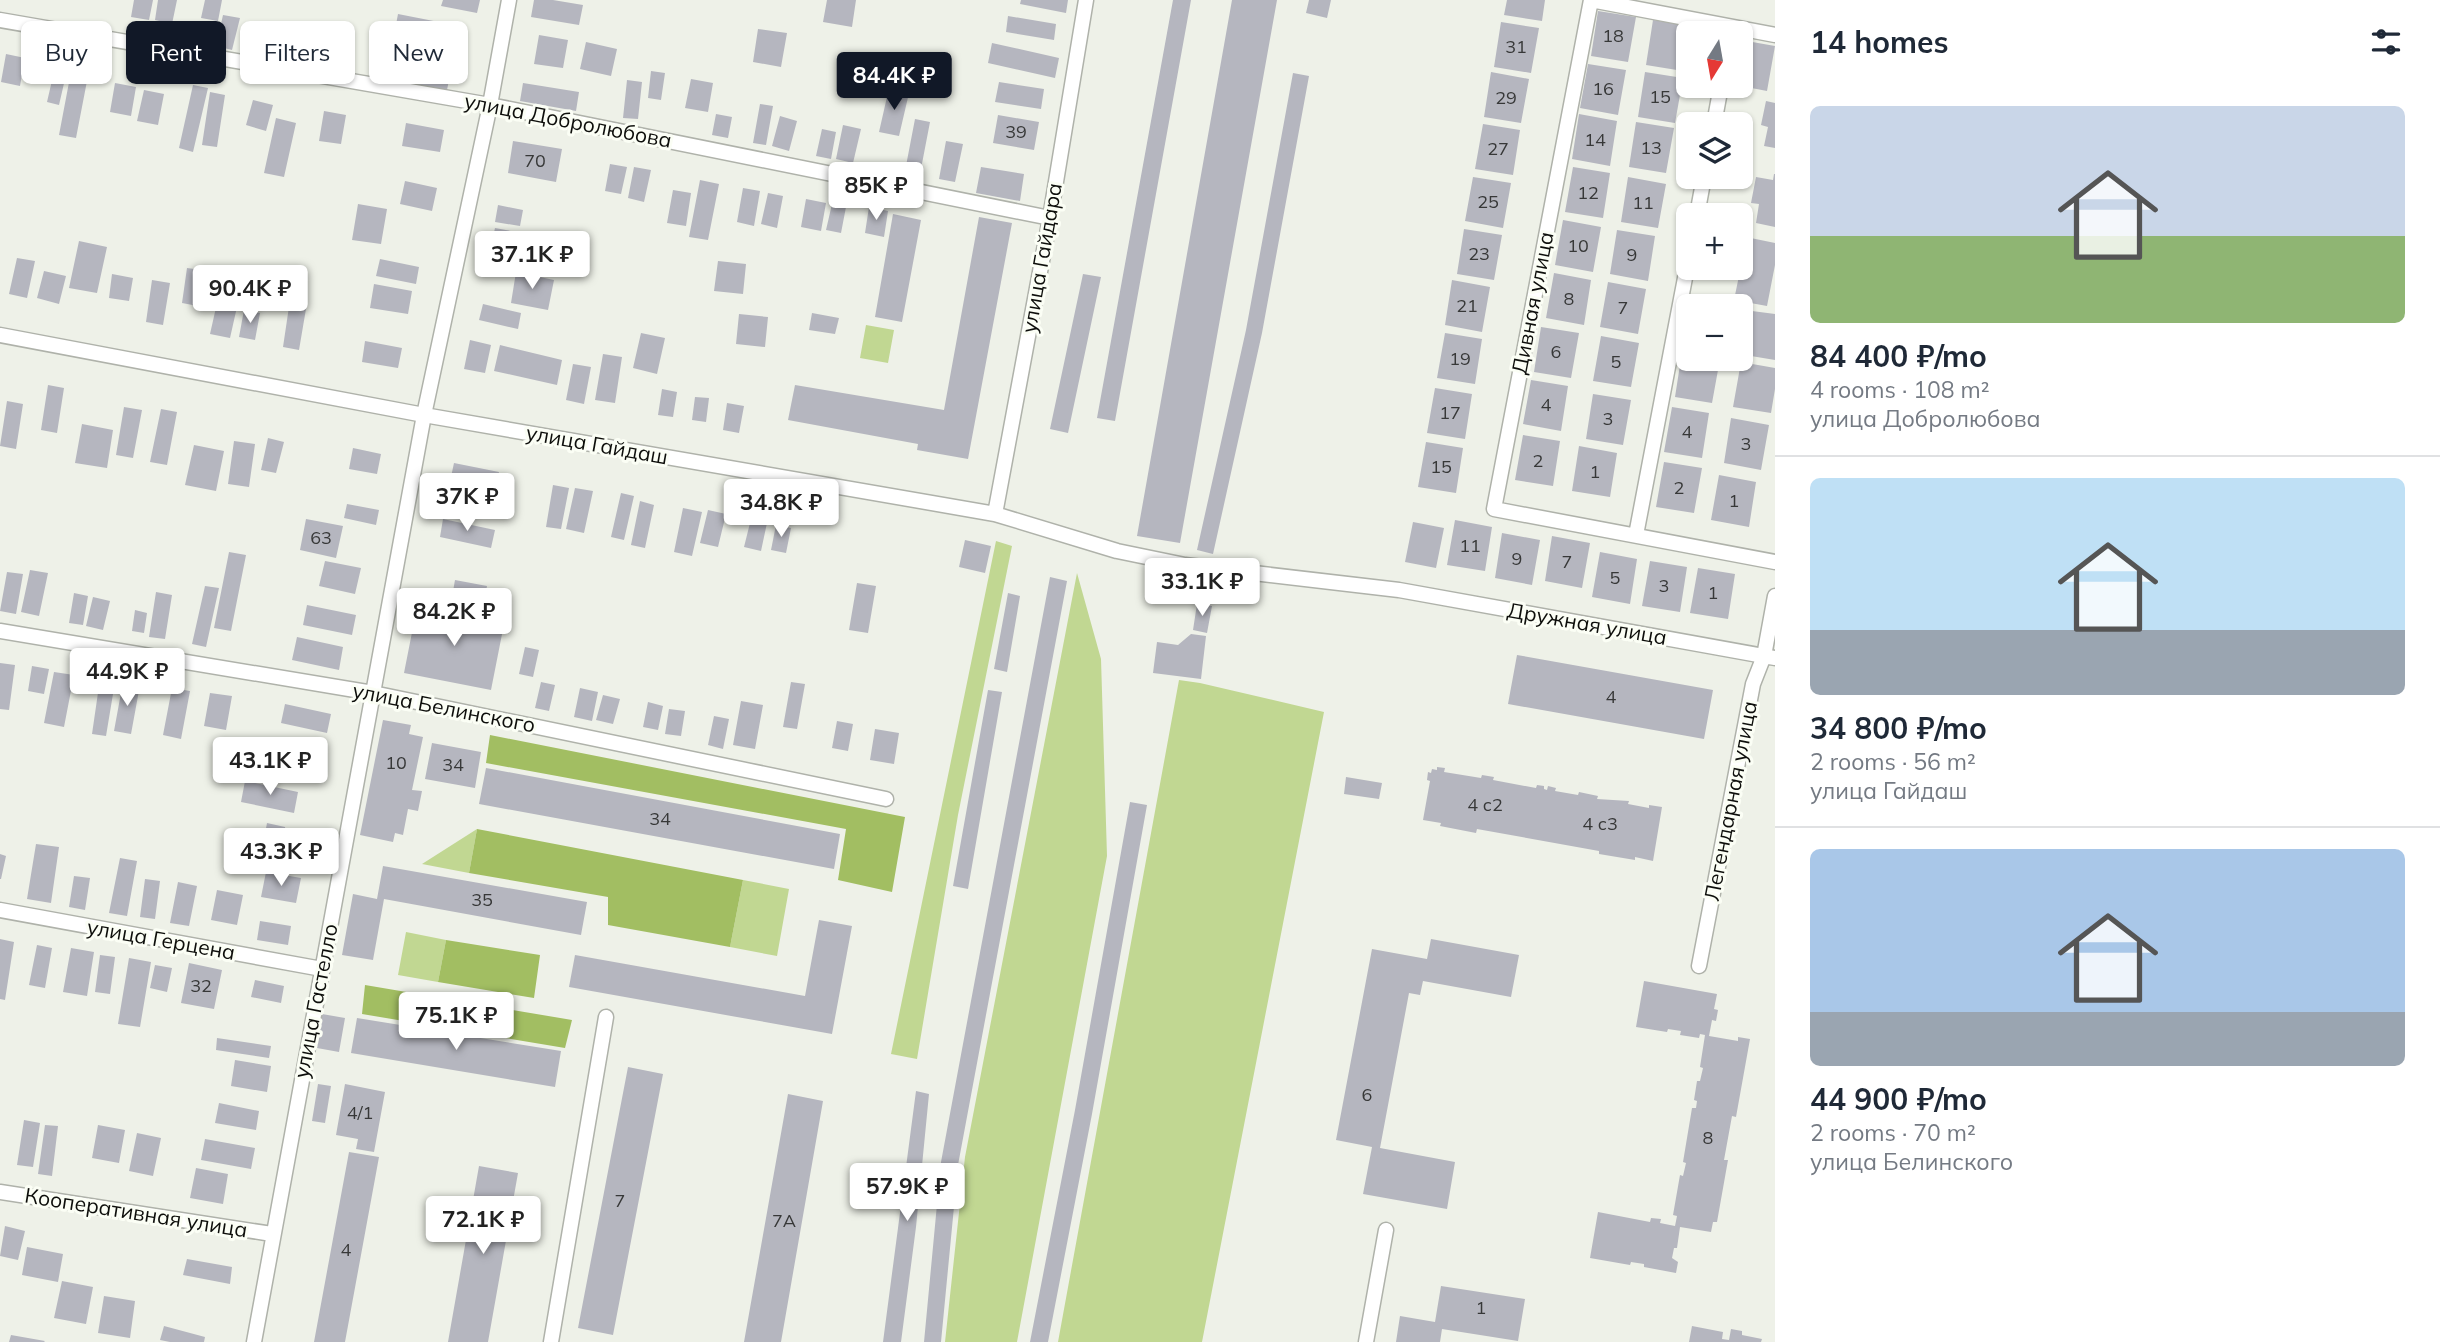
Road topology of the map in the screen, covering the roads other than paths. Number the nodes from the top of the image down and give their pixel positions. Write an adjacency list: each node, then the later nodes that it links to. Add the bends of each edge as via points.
1 (509, 0): 7 (street, улица Гастелло)
2 (1086, 0): 8 (street, улица Гайдара)
3 (0, 20): 7 (street, улица Добролюбова)
4 (1690, 21): 13 (street, Дивная улица, via 1591,0 1494,509)
5 (1754, 33): 6 (street, Дивная улица)
6 (1775, 35)
7 (490, 105): 8 (street, улица Добролюбова); 11 (street, улица Гастелло)
8 (1051, 218): 12 (street, улица Гайдара)
9 (1685, 280): 13 (street)
10 (0, 335): 11 (street, улица Гайдаш)
11 (424, 415): 12 (street, улица Гайдаш); 19 (street, улица Гастелло)
12 (995, 514): 15 (street, улица Гайдаш, via 1117,551 1185,565)
13 (1636, 535): 14 (street, Дивная улица)
14 (1775, 562)
15 (1399, 590): 18 (street, Дружная улица)
16 (1775, 596): 18 (street, Легендарная улица)
17 (0, 631): 19 (street, улица Белинского)
18 (1769, 657): 22 (street, Легендарная улица, via 1753,684)
19 (373, 693): 20 (street, улица Белинского); 23 (street, улица Гастелло)
20 (886, 800)
21 (0, 910): 23 (street, улица Герцена)
22 (1699, 966)
23 (322, 969): 27 (street, улица Гастелло)
24 (606, 1017): 29 (street)
25 (0, 1192): 27 (street, Кооперативная улица)
26 (1386, 1230): 30 (street)
27 (272, 1234): 28 (street, улица Гастелло)
28 (254, 1342)
29 (551, 1342)
30 (1366, 1342)

